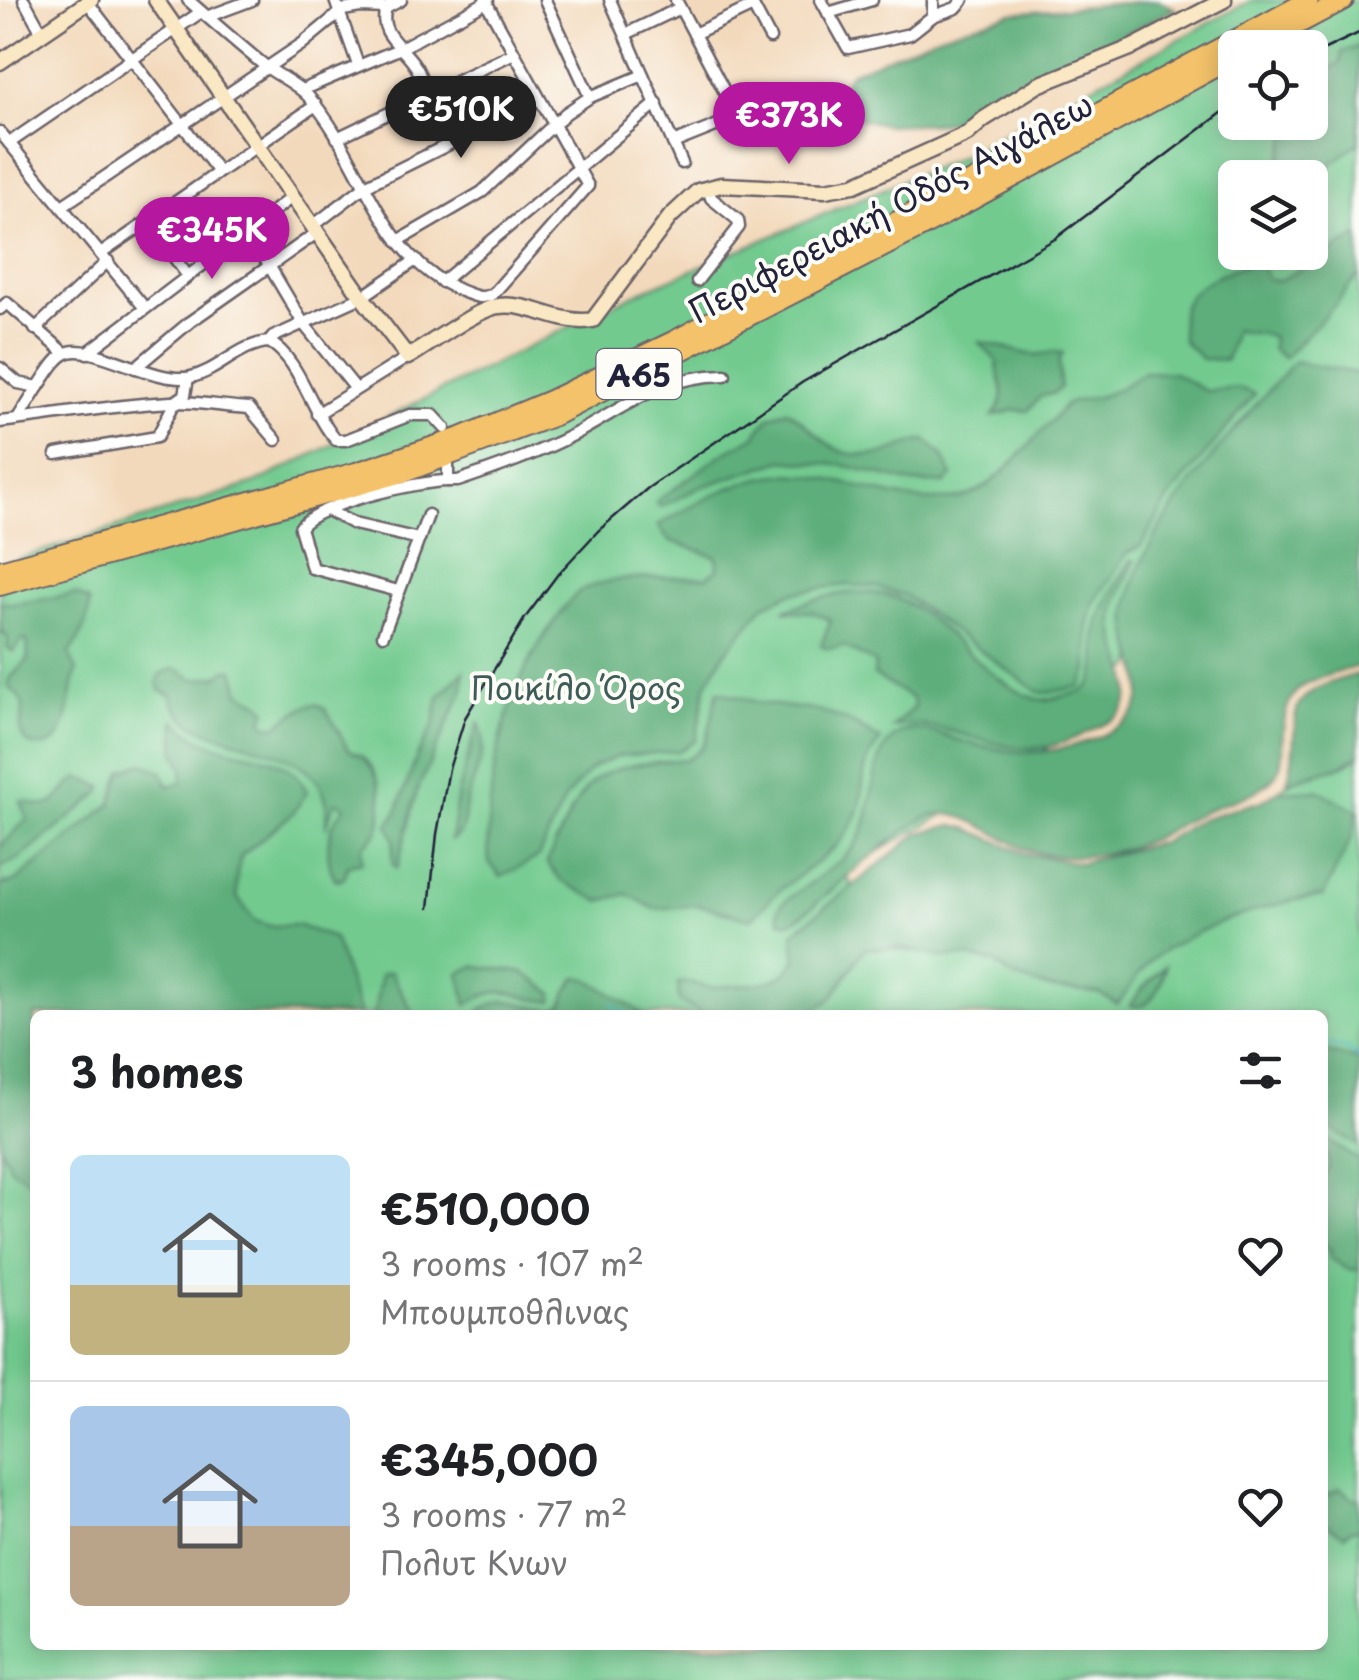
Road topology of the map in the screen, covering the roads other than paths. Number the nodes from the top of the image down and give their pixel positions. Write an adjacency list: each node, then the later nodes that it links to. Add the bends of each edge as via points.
1 (24, 0): 27 (street)
2 (156, 0): 26 (street)
3 (188, 0): 22 (street)
4 (252, 0): 22 (street)
5 (335, 0): 23 (street)
6 (401, 0): 20 (street)
7 (544, 0): 41 (street)
8 (610, 0): 28 (street)
9 (821, 0): 21 (street)
10 (872, 0): 21 (street)
11 (933, 0): 24 (street)
12 (963, 0): 24 (street)
13 (1224, 0): 57 (street, via 1038,84 967,134 854,185)
14 (1309, 0): 97 (highway, Περιφερειακή Οδός Αιγάλεω / Α65, via 550,400 392,460)
15 (1344, 0): 25 (highway)
16 (88, 1): 27 (street); 33 (street)
17 (486, 1): 31 (street); 32 (street)
18 (751, 3): 29 (street); 30 (street)
19 (678, 4): 28 (street); 29 (street)
20 (386, 8): 23 (street, via 350,8); 31 (street, via 387,33)
21 (828, 13): 24 (street, via 848,48 910,34)
22 (205, 14): 26 (street); 37 (street)
23 (340, 15): 35 (street); 37 (street)
24 (933, 16)
25 (1288, 30)
26 (177, 32): 33 (street); 42 (street)
27 (42, 33): 34 (street)
28 (626, 34): 38 (street)
29 (694, 34): 51 (street, via 738,116)
30 (770, 38)
31 (401, 48): 35 (street); 40 (street)
32 (512, 54): 40 (street); 43 (street)
33 (134, 60): 46 (street); 50 (street)
34 (0, 62)
35 (358, 65): 39 (street)
36 (1218, 66): 98 (highway, Περιφερειακή Οδός Αιγάλεω / Α65, via 556,414 406,472)
37 (268, 68): 39 (street); 42 (street)
38 (643, 75): 41 (street); 44 (street)
39 (302, 90): 45 (street)
40 (427, 95): 49 (street)
41 (590, 98): 47 (street)
42 (222, 99): 46 (street); 52 (street)
43 (538, 100): 47 (street); 56 (street)
44 (657, 103): 51 (street); 54 (street)
45 (316, 106): 49 (street); 52 (street)
46 (183, 125): 55 (street); 59 (street)
47 (552, 125): 54 (street); 63 (street, via 482,192)
48 (0, 132): 50 (street)
49 (337, 138): 56 (street)
50 (9, 143): 59 (street)
51 (673, 143): 53 (street)
52 (257, 146): 55 (street); 58 (street)
53 (682, 163)
54 (578, 166): 69 (street); 69 (street, via 586,190 493,294 481,298)
55 (218, 171): 60 (street)
56 (366, 186): 61 (street); 63 (street)
57 (708, 187): 68 (street, via 710,198 739,224); 78 (street, via 682,203 593,320 494,306)
58 (292, 197): 61 (street); 62 (street)
59 (62, 206): 64 (street)
60 (148, 221): 64 (street); 67 (street)
61 (315, 229): 66 (street); 70 (street)
62 (248, 230): 66 (street); 67 (street)
63 (398, 241): 65 (street)
64 (105, 257): 71 (street); 74 (street)
65 (416, 260): 69 (street); 70 (street)
66 (269, 268): 73 (street); 80 (street)
67 (187, 275): 71 (street)
68 (696, 281)
69 (442, 282)
70 (362, 297): 73 (street); 78 (street)
71 (144, 307): 76 (street)
72 (0, 309): 74 (street, via 7,303)
73 (303, 323): 75 (street); 84 (street)
74 (35, 329): 77 (street)
75 (269, 342): 82 (street); 86 (street, via 286,356)
76 (86, 353): 77 (street); 80 (street)
77 (66, 354): 83 (street)
78 (408, 357): 84 (street)
79 (0, 368): 83 (street, via 18,383)
80 (135, 368): 82 (street)
81 (726, 375): 93 (street, via 668,382 572,435)
82 (188, 378): 85 (street, via 185,394)
83 (38, 387): 87 (street)
84 (356, 389): 86 (street)
85 (174, 402): 87 (street); 90 (street, via 249,408); 91 (street, via 152,439)
86 (317, 414): 89 (street, via 342,441 419,413 433,414)
87 (18, 419): 88 (street)
88 (0, 422)
89 (446, 428)
90 (276, 440)
91 (56, 454)
92 (448, 465): 93 (street)
93 (448, 481): 94 (street)
94 (327, 510): 96 (street, via 354,524); 99 (street, via 300,528 312,568)
95 (428, 514): 96 (street)
96 (419, 539): 99 (street)
97 (0, 570)
98 (0, 586)
99 (398, 591): 100 (street)
100 (383, 635)

